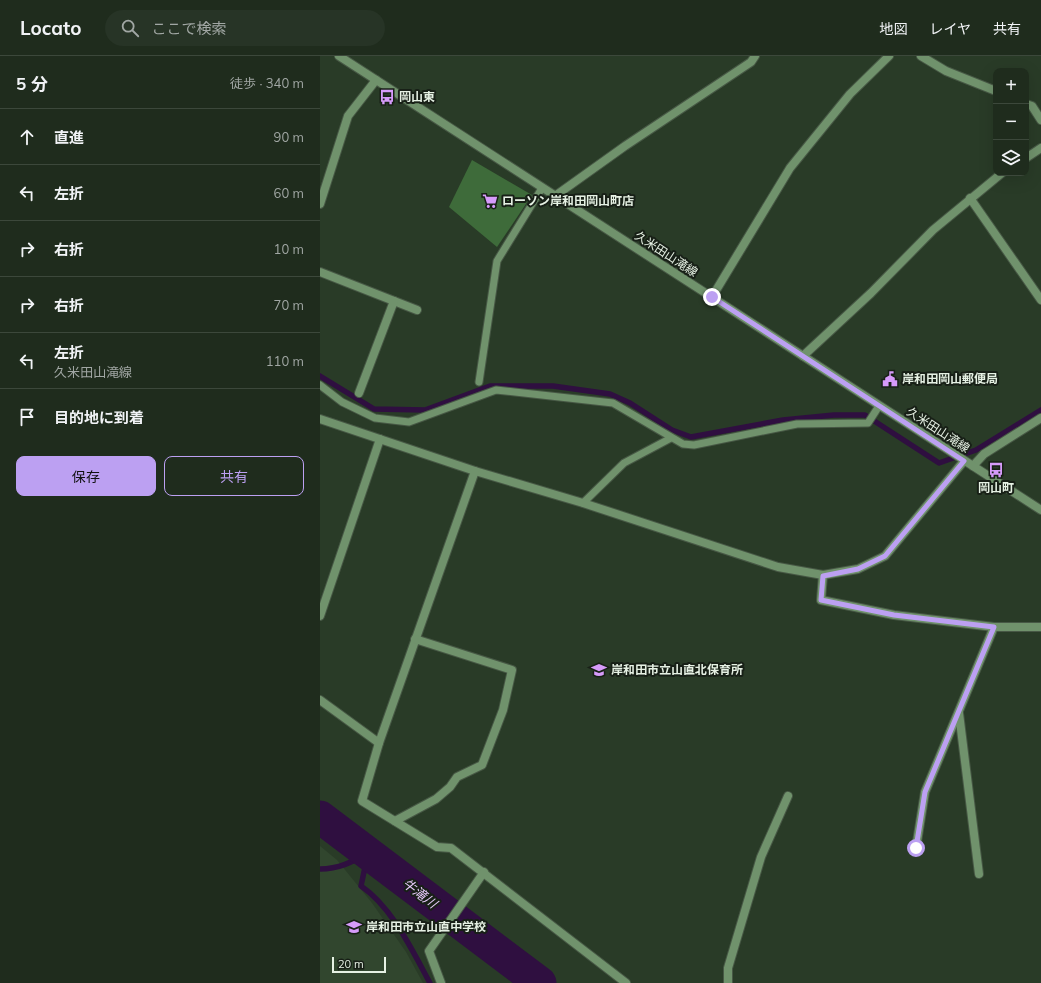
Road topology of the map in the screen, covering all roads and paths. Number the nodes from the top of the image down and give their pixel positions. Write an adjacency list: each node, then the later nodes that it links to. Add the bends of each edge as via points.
1 (339, 56): 5 (street, 久米田山滝線)
2 (755, 56): 13 (street, via 751,62)
3 (889, 56): 17 (street, via 850,94 790,168)
4 (921, 56): 6 (street, via 946,71)
5 (376, 80): 12 (street, 久米田山滝線); 15 (street, via 348,116)
6 (993, 90)
7 (1029, 105): 8 (street)
8 (1041, 120)
9 (1041, 148): 10 (street)
10 (1029, 156)
11 (998, 176): 14 (street)
12 (542, 188): 13 (street, 久米田山滝線); 22 (lane, via 497,262)
13 (555, 196): 17 (street, 久米田山滝線)
14 (970, 198): 18 (street); 21 (street, via 933,230 871,294)
15 (320, 204)
16 (320, 272): 19 (street)
17 (712, 297): 21 (street, 久米田山滝線)
18 (1041, 300)
19 (394, 301): 20 (street); 24 (street)
20 (417, 310)
21 (803, 356): 25 (street, 久米田山滝線)
22 (479, 382)
23 (320, 385): 28 (lane, via 342,402 375,418 409,422 496,390 613,403)
24 (359, 393)
25 (879, 406): 28 (lane, via 868,423 797,424 694,445 683,444); 30 (street, 久米田山滝線)
26 (1041, 418): 31 (street, via 984,454)
27 (320, 419): 29 (street)
28 (671, 438): 33 (lane, via 624,463)
29 (380, 439): 32 (street); 36 (street)
30 (963, 460): 31 (street, 久米田山滝線); 35 (street, via 885,556 858,569)
31 (973, 466): 34 (street, 久米田山滝線)
32 (475, 471): 33 (street); 39 (street)
33 (583, 503): 35 (street, via 778,567)
34 (1041, 510)
35 (823, 576): 37 (street, via 821,600 894,615)
36 (320, 616)
37 (994, 627): 38 (street); 41 (street)
38 (1041, 627)
39 (415, 639): 42 (street); 44 (street, via 512,670 503,710 482,765 457,777 436,799)
40 (320, 700): 42 (street)
41 (959, 712): 45 (street, via 925,792); 47 (street)
42 (379, 743): 44 (street, via 362,801)
43 (788, 796): 50 (street, via 760,857 728,968)
44 (395, 821): 46 (street, via 437,847 451,848)
45 (916, 848)
46 (484, 872): 48 (street, via 429,951); 49 (street)
47 (980, 874)
48 (441, 983)
49 (626, 983)
50 (728, 983)

